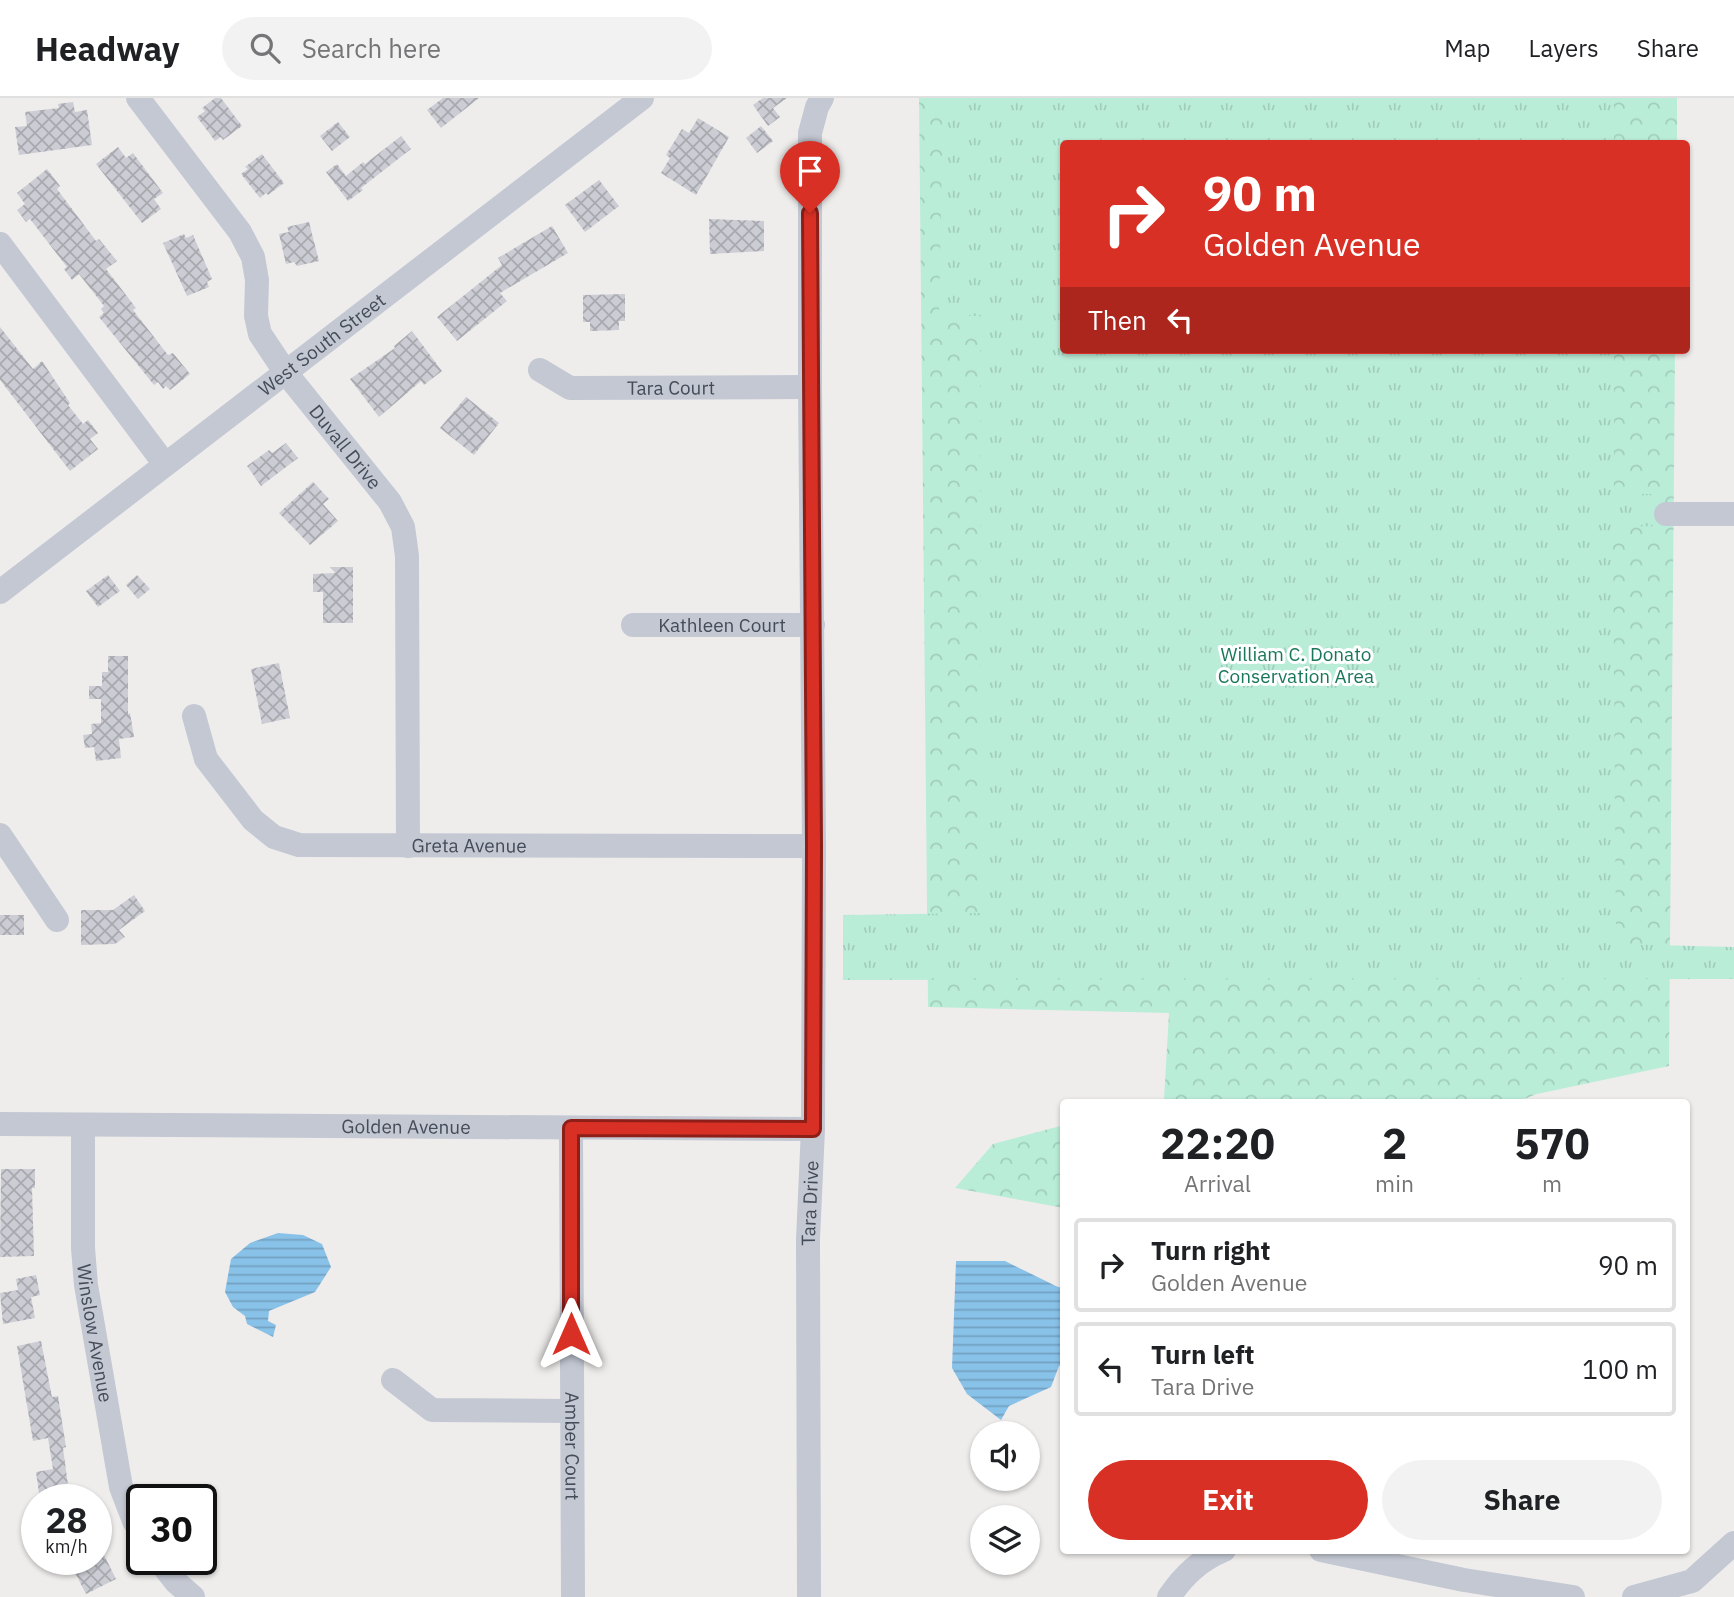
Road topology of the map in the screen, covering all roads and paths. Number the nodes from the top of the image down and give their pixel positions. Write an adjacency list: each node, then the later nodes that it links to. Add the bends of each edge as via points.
1 (138, 98): 6 (street, Duvall Drive, via 240,232 253,257 260,334)
2 (642, 98): 6 (street, West South Street)
3 (822, 98): 7 (street, Tara Drive, via 810,133)
4 (0, 244): 8 (street)
5 (540, 370): 7 (street, Tara Court, via 570,388)
6 (286, 373): 8 (street, West South Street); 16 (street, Duvall Drive, via 390,502 402,527 407,556)
7 (810, 387): 13 (street, Tara Drive)
8 (164, 463): 11 (street, West South Street)
9 (1667, 513): 10 (street)
10 (1734, 514)
11 (0, 592)
12 (633, 625): 13 (street, Kathleen Court)
13 (813, 625): 17 (street, Tara Drive)
14 (194, 716): 16 (street, Greta Avenue, via 206,759 253,820 274,837 299,845)
15 (0, 835): 18 (street)
16 (408, 846): 17 (street, Greta Avenue)
17 (814, 846): 22 (street, Tara Drive)
18 (57, 920)
19 (0, 1124): 20 (street, Golden Avenue)
20 (83, 1126): 21 (street, Golden Avenue); 25 (street, Winslow Avenue, via 86,1285)
21 (571, 1128): 22 (street, Golden Avenue); 24 (street, Amber Court)
22 (813, 1129): 34 (street, Tara Drive, via 808,1239)
23 (393, 1380): 24 (street, via 432,1410)
24 (571, 1411): 33 (street, Amber Court)
25 (126, 1500)
26 (1734, 1543): 31 (street)
27 (1214, 1554): 35 (street, via 1182,1577)
28 (1336, 1554): 30 (street)
29 (171, 1575): 32 (street)
30 (1463, 1589): 36 (street)
31 (1696, 1589): 37 (street)
32 (193, 1597)
33 (573, 1597)
34 (808, 1597)
35 (1169, 1597)
36 (1573, 1597)
37 (1634, 1597)

